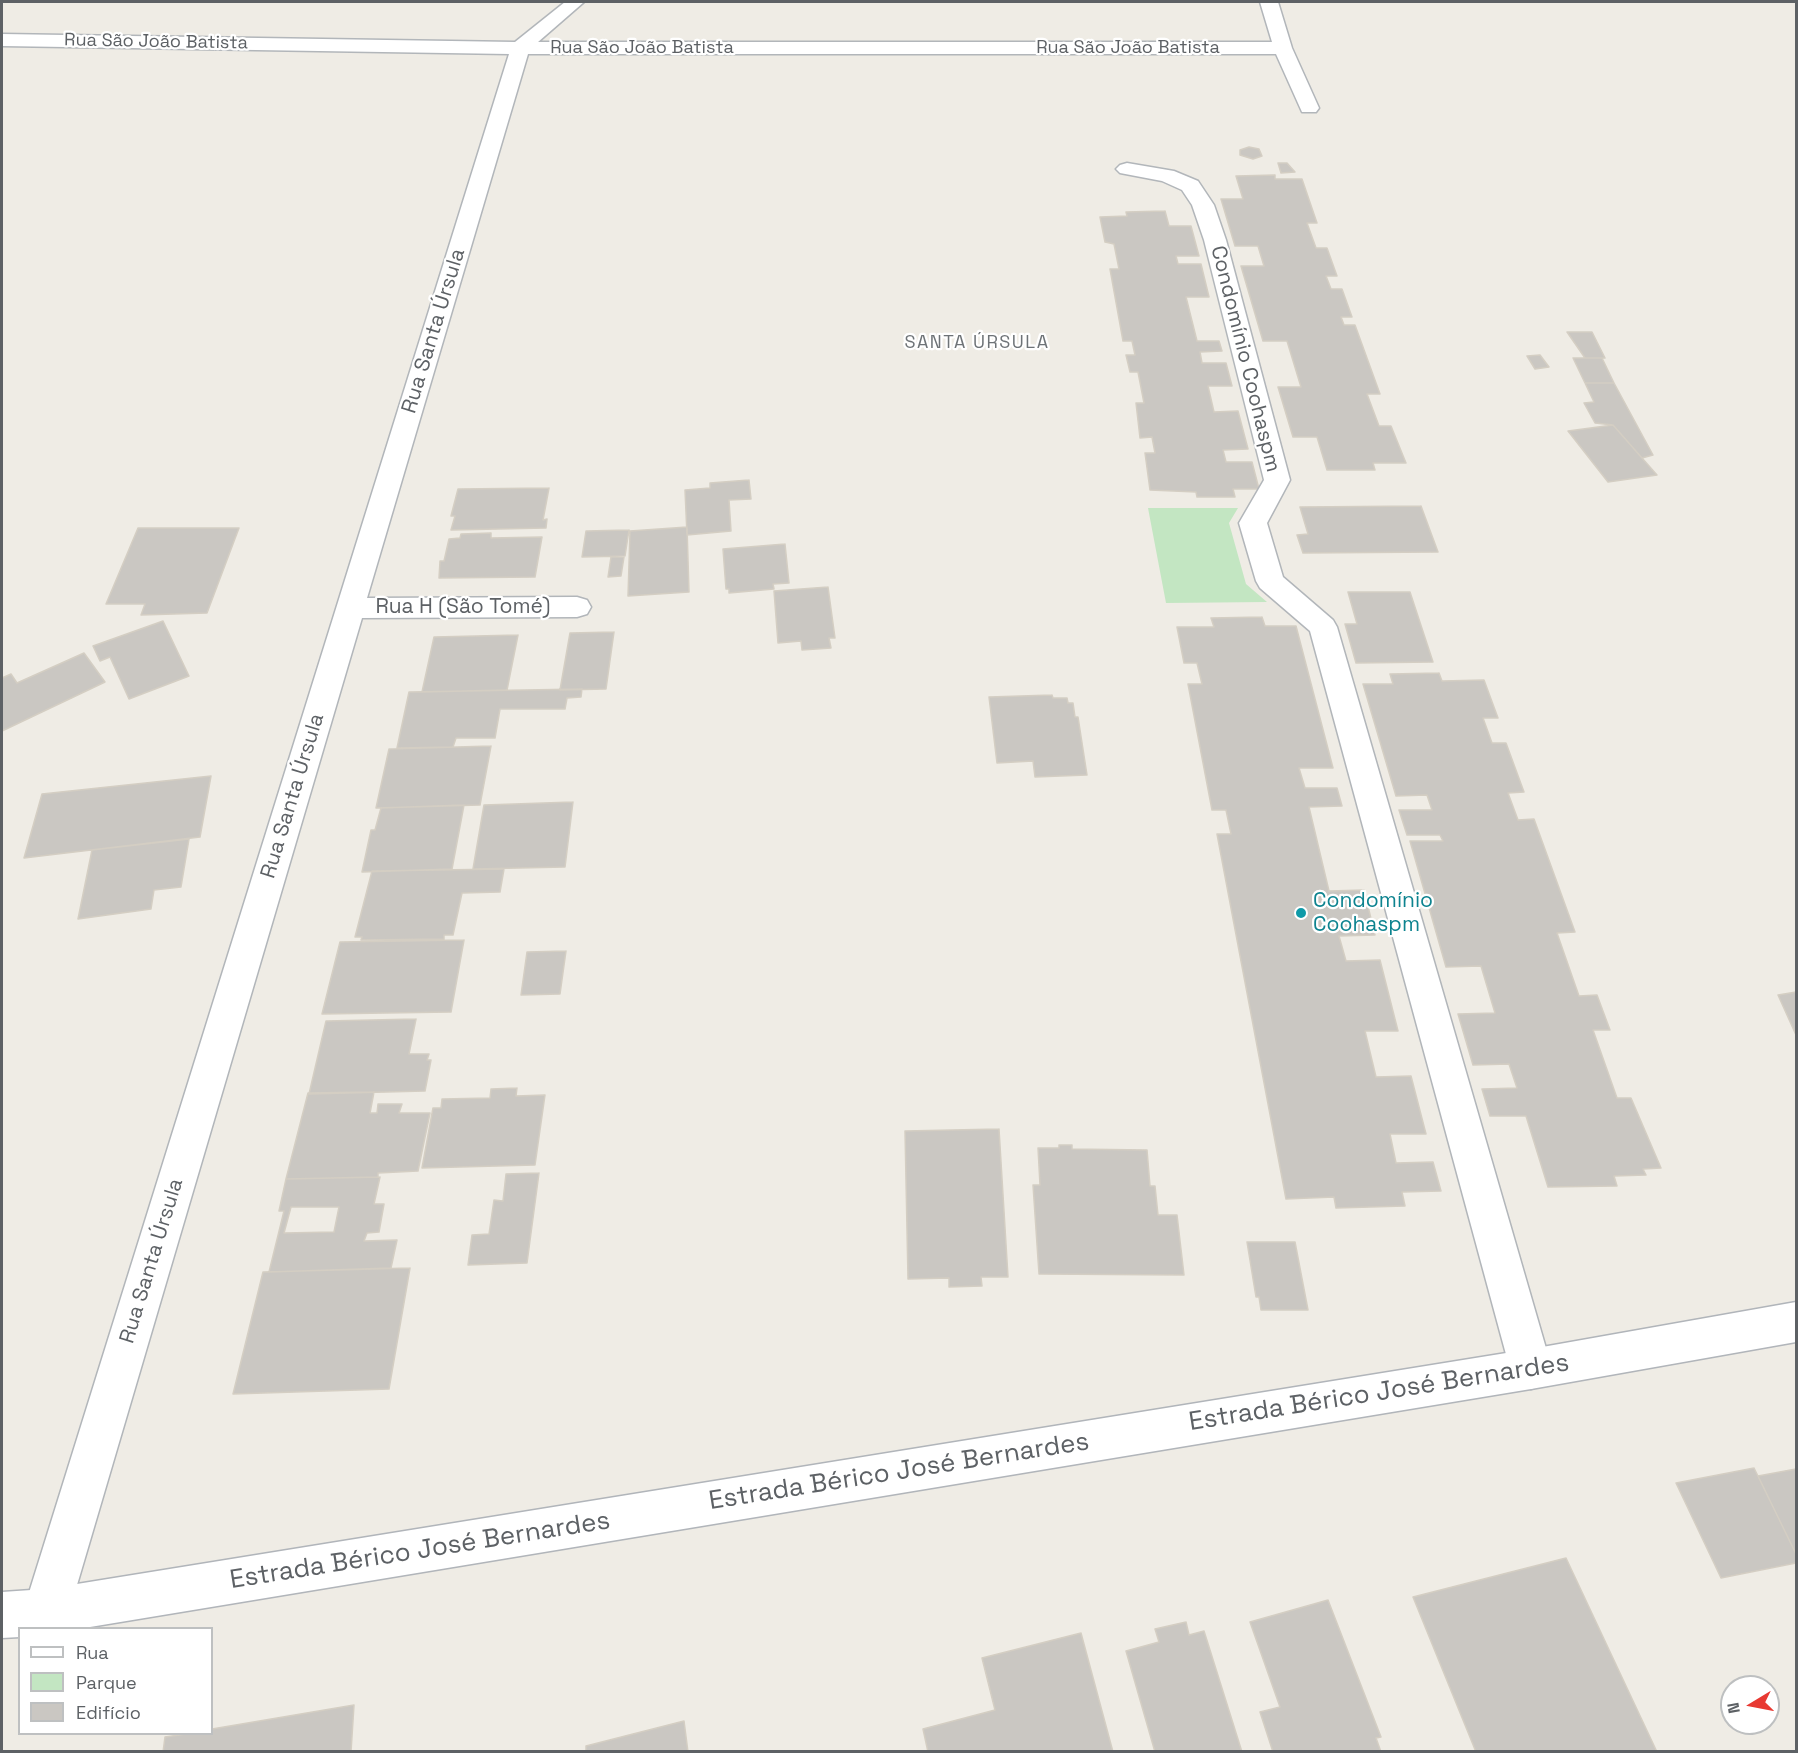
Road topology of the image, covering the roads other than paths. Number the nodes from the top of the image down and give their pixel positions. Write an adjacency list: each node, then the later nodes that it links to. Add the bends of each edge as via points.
1 (575, 2): 4 (street)
2 (1269, 2): 5 (street)
3 (2, 40): 4 (street, Rua São João Batista)
4 (520, 48): 5 (street, Rua São João Batista); 9 (street, Rua Santa Úrsula)
5 (1283, 48): 6 (street)
6 (1309, 108)
7 (1127, 169): 11 (street, Condomínio Coohaspm, via 1167,174 1190,186 1203,205 1215,240 1277,480 1252,523 1270,580 1323,627)
8 (577, 607): 9 (street, Rua H (São Tomé))
9 (350, 608): 12 (street, Rua Santa Úrsula)
10 (1797, 1322): 11 (street, Estrada Bérico José Bernardes)
11 (1531, 1369): 12 (street, Estrada Bérico José Bernardes)
12 (46, 1612): 13 (street, Estrada Bérico José Bernardes)
13 (2, 1615)

